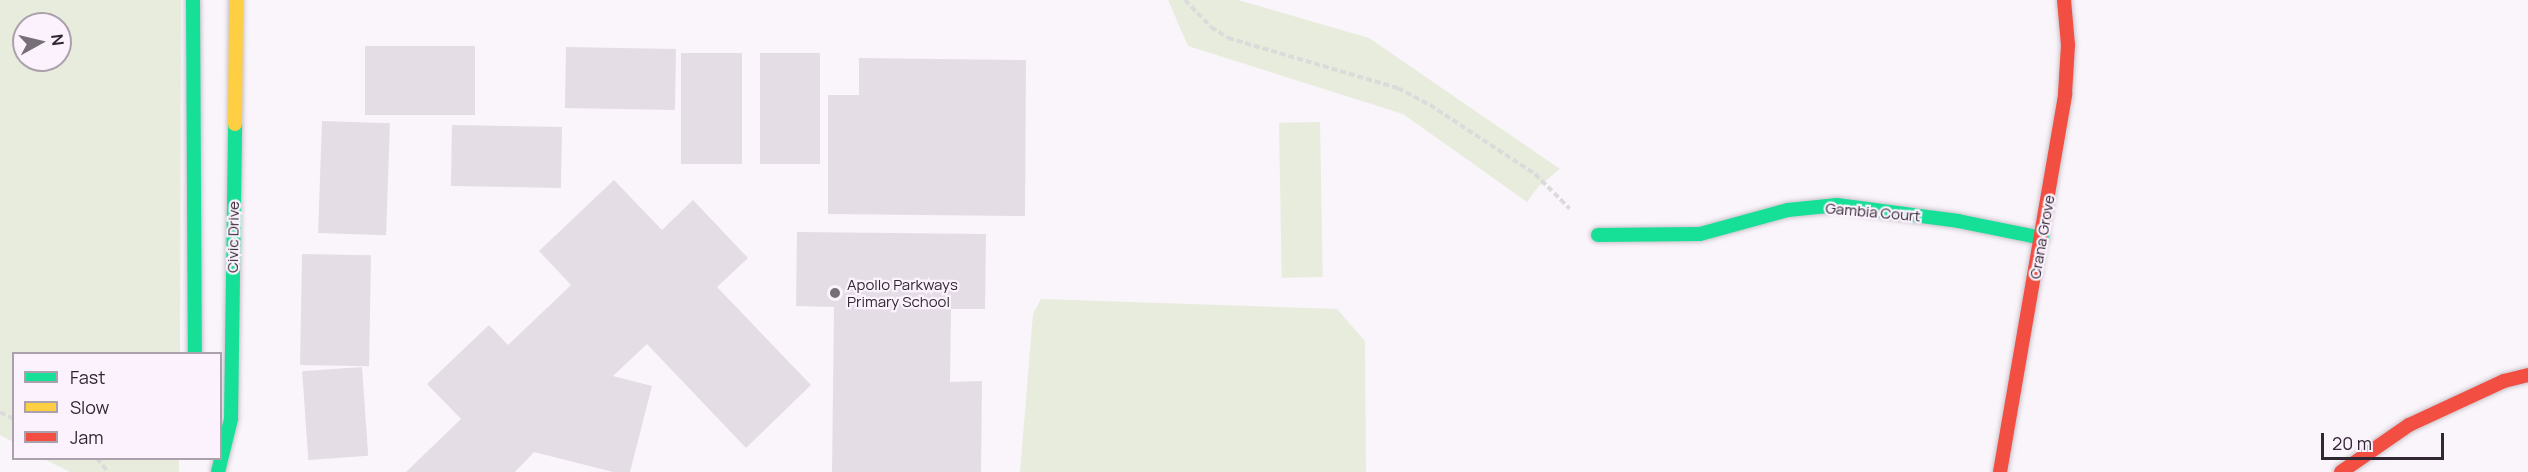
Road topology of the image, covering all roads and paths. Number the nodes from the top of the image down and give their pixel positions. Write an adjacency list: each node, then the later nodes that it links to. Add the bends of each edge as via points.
1 (193, 0): 7 (street)
2 (236, 0): 9 (street, Civic Drive, via 231,419)
3 (1185, 0): 5 (path, via 1211,27 1228,38 1398,88 1430,105 1535,174)
4 (2064, 0): 6 (street, Crana Grove, via 2068,45 2065,94)
5 (1598, 235): 6 (street, Gambia Court, via 1700,234 1788,210 1837,206 1958,221)
6 (2042, 238): 10 (street, Crana Grove)
7 (195, 352)
8 (2528, 375): 11 (street, via 2504,381 2409,425)
9 (222, 456)
10 (2000, 472)
11 (2341, 472)

